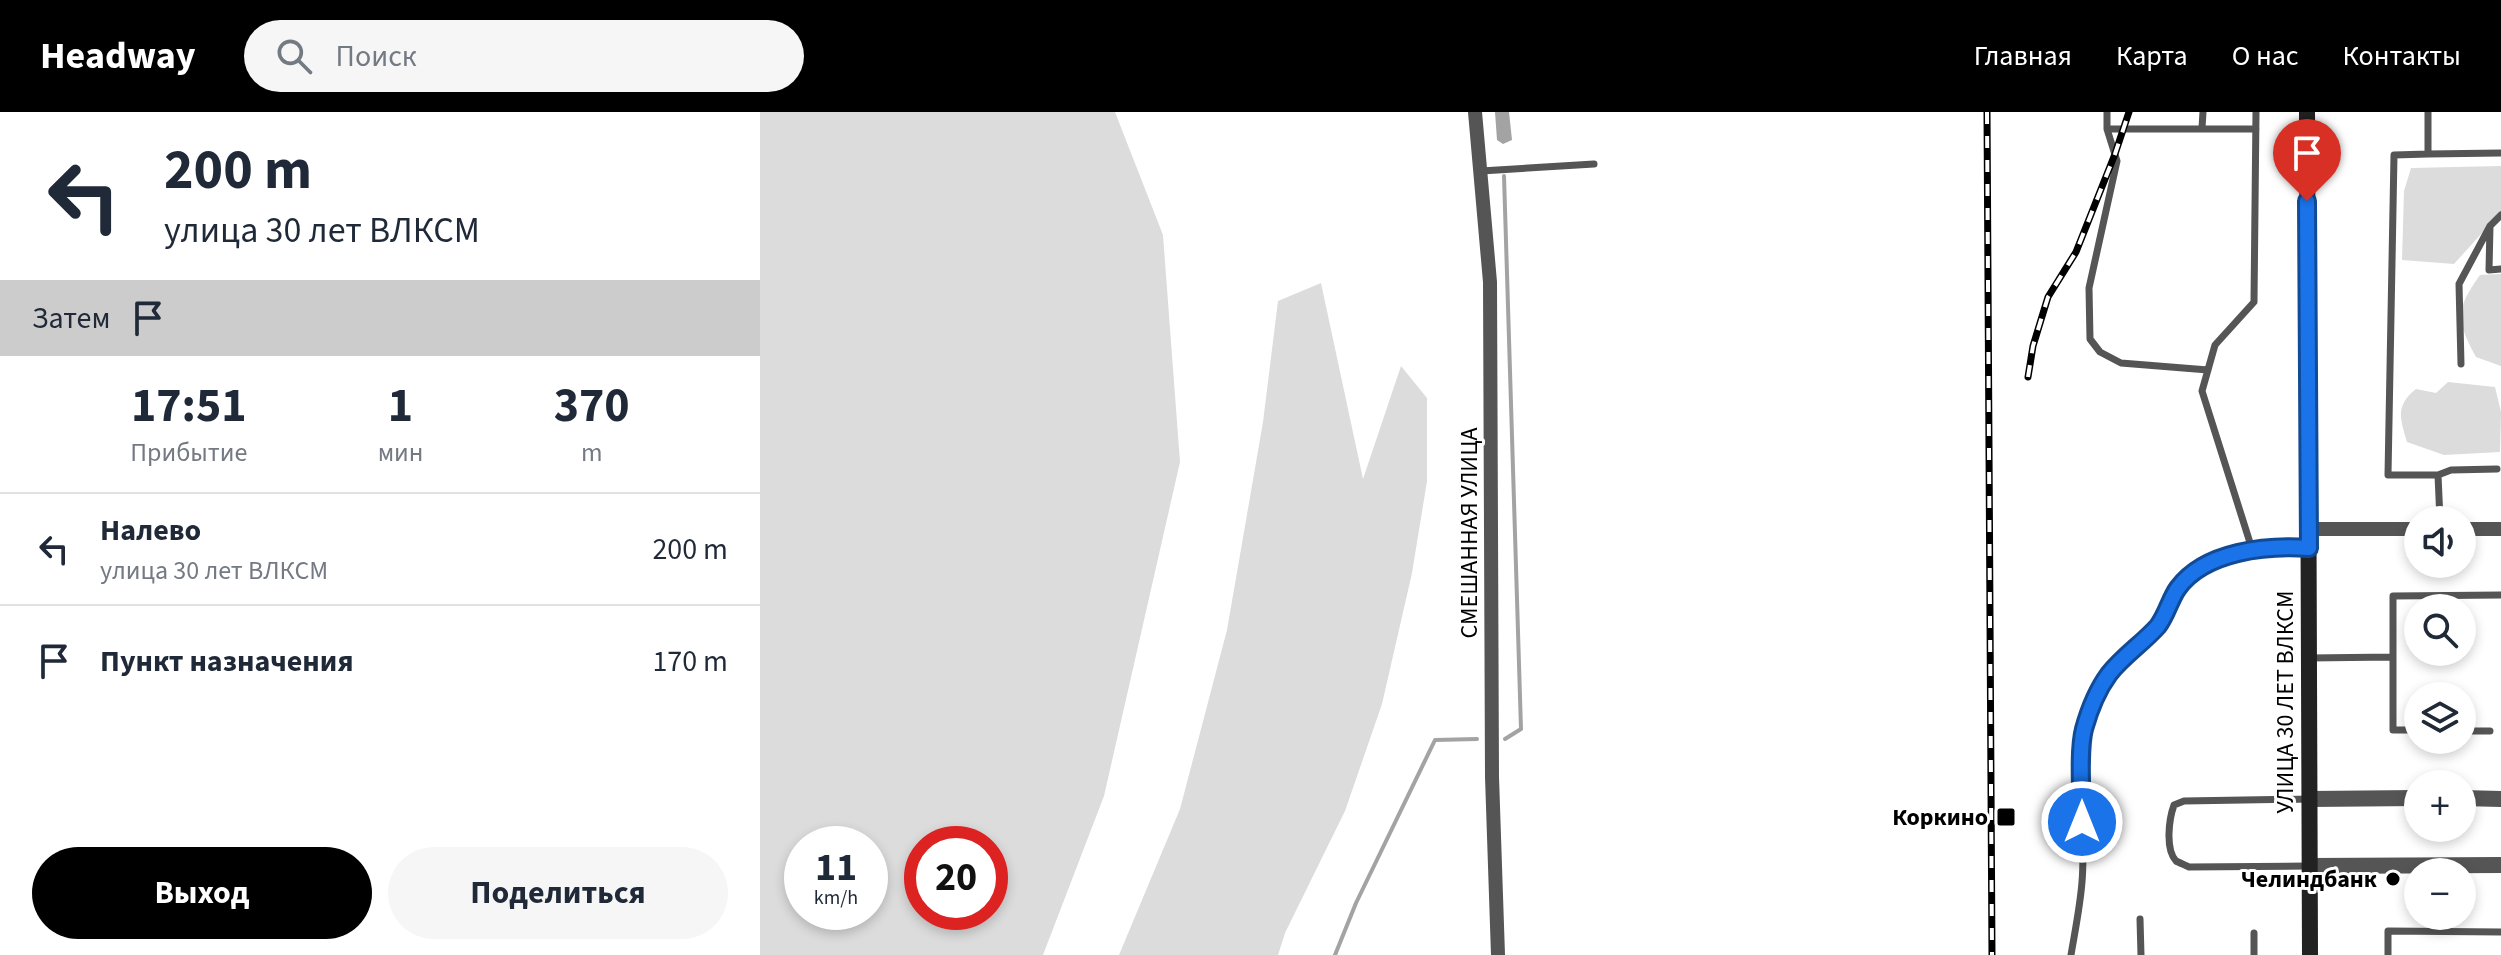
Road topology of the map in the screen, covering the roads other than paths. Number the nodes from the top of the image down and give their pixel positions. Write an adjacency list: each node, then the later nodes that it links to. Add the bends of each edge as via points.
1 (1475, 112): 13 (street, СМЕШАННАЯ УЛИЦА)
2 (2107, 112): 8 (lane)
3 (2203, 112): 7 (lane)
4 (2256, 112): 9 (lane)
5 (2307, 112): 22 (main road, УЛИЦА 30 ЛЕТ ВЛКСМ)
6 (2428, 112): 11 (lane)
7 (2202, 128): 8 (lane); 9 (lane)
8 (2107, 129): 18 (lane, via 2117,161 2089,288 2090,339 2100,352 2121,363)
9 (2256, 129): 18 (lane, via 2254,302 2215,345)
10 (2501, 153): 11 (lane)
11 (2428, 154): 20 (lane, via 2394,155 2388,475)
12 (1594, 164): 13 (lane)
13 (1478, 171): 43 (street, СМЕШАННАЯ УЛИЦА, via 1490,282 1491,761)
14 (2501, 215): 15 (lane)
15 (2490, 226): 16 (lane, via 2489,270); 17 (lane, via 2459,284)
16 (2501, 269)
17 (2461, 364)
18 (2208, 370): 27 (lane, via 2202,391)
19 (2497, 469): 20 (lane)
20 (2438, 475): 21 (lane)
21 (2439, 506)
22 (2309, 529): 23 (street); 26 (main road, УЛИЦА 30 ЛЕТ ВЛКСМ)
23 (2404, 529)
24 (2476, 529): 25 (street)
25 (2501, 529)
26 (2309, 548): 27 (lane); 30 (main road, УЛИЦА 30 ЛЕТ ВЛКСМ)
27 (2252, 549): 44 (lane, via 2189,577 2157,626 2109,674 2093,703 2083,732 2082,881)
28 (2501, 595): 29 (lane, via 2393,596)
29 (2393, 657): 30 (lane); 31 (lane, via 2393,730)
30 (2309, 658): 36 (main road, УЛИЦА 30 ЛЕТ ВЛКСМ)
31 (2404, 730)
32 (2476, 731): 33 (lane)
33 (2490, 731)
34 (2404, 798): 36 (street)
35 (2476, 798): 37 (street)
36 (2310, 799): 39 (main road, УЛИЦА 30 ЛЕТ ВЛКСМ); 39 (lane, via 2184,801 2174,805 2170,817 2171,850 2189,867)
37 (2501, 799)
38 (2501, 865): 39 (street)
39 (2310, 866): 47 (main road, УЛИЦА 30 ЛЕТ ВЛКСМ)
40 (2140, 919): 45 (lane)
41 (2501, 932): 48 (lane, via 2388,931)
42 (2254, 933): 46 (lane)
43 (1498, 955)
44 (2071, 955)
45 (2141, 955)
46 (2254, 955)
47 (2310, 955)
48 (2388, 955)

